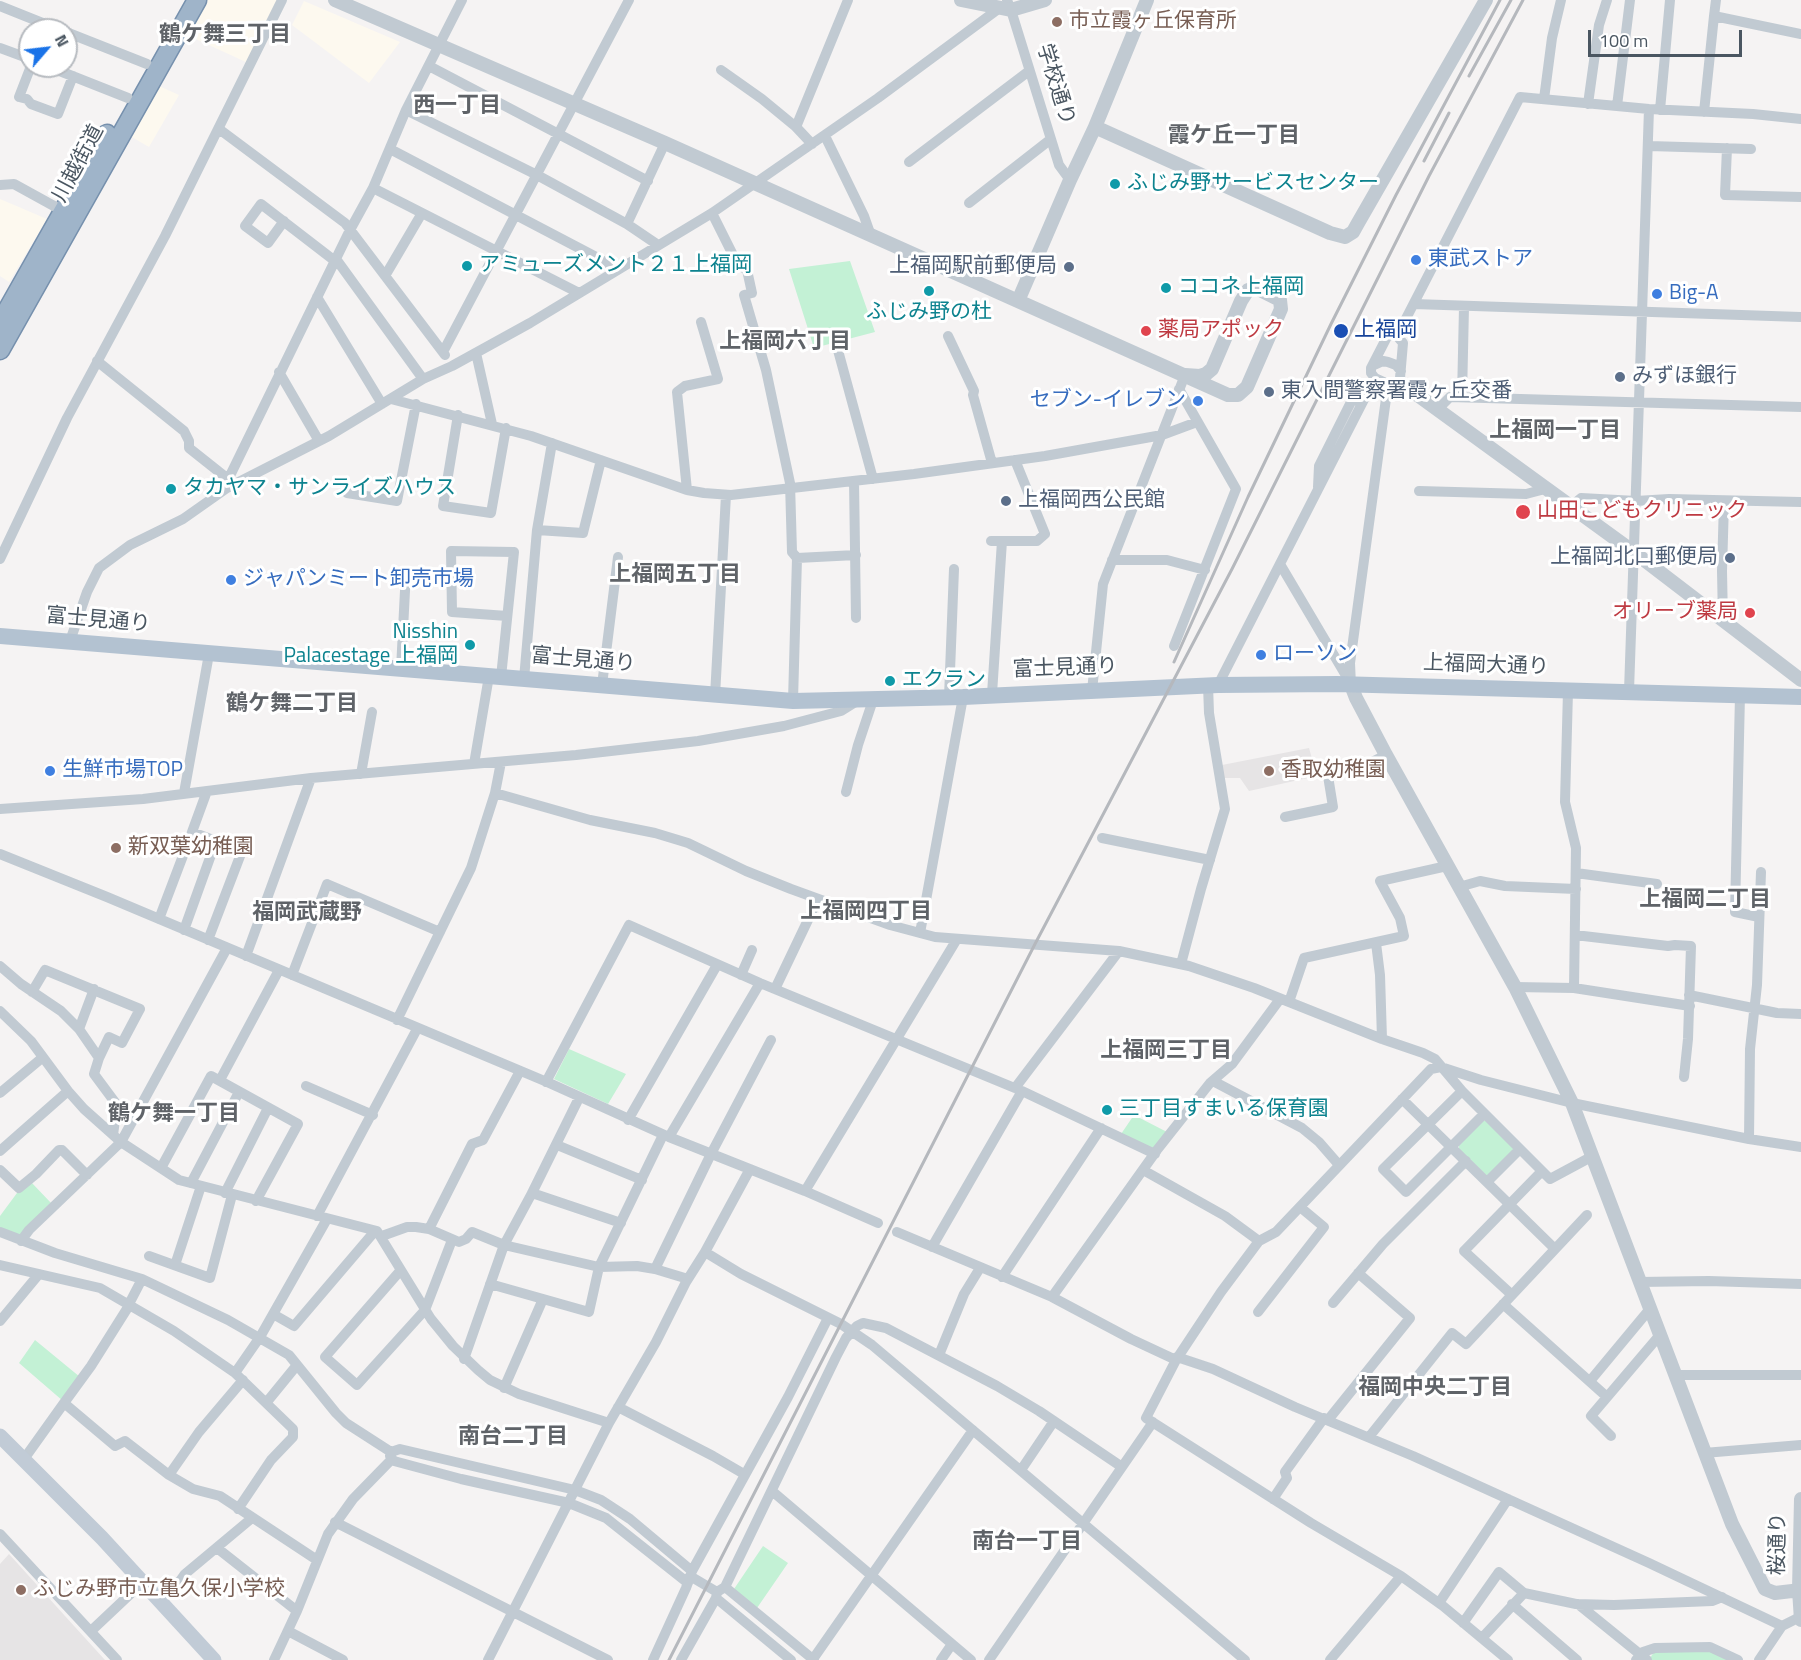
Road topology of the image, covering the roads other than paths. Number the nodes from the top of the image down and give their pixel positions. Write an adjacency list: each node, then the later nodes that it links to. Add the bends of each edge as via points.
1 (183, 0): 26 (highway, 川越街道)
2 (197, 0): 88 (highway, 川越街道)
3 (282, 0): 44 (street)
4 (335, 0): 23 (street)
5 (462, 0): 23 (street)
6 (629, 0): 36 (street)
7 (848, 0): 42 (street)
8 (961, 0): 18 (street)
9 (1045, 0): 18 (street)
10 (1147, 0): 43 (street)
11 (1486, 0): 43 (street, via 1359,223 1345,237)
12 (1561, 0): 34 (street)
13 (1607, 0): 35 (street, via 1599,25)
14 (1630, 0): 37 (street)
15 (1670, 0): 39 (street)
16 (1716, 0): 19 (street)
17 (5, 5): 20 (street)
18 (1006, 6): 29 (street, 学校通り); 46 (street)
19 (1714, 16): 21 (street); 40 (street)
20 (34, 18)
21 (1801, 33)
22 (78, 37): 26 (street)
23 (439, 45): 27 (street); 36 (street)
24 (0, 48): 25 (street)
25 (18, 55)
26 (147, 64): 33 (highway, 川越街道)
27 (429, 66): 38 (street); 45 (street)
28 (721, 70): 42 (street)
29 (1029, 71): 47 (street, 学校通り); 54 (street)
30 (26, 78): 31 (street, via 19,97 58,114)
31 (72, 78)
32 (78, 78): 33 (street)
33 (128, 98): 63 (highway, 川越街道)
34 (1544, 99): 35 (street); 79 (street, via 1520,97)
35 (1588, 104): 37 (street)
36 (574, 105): 45 (street); 48 (street)
37 (1617, 106): 39 (street)
38 (406, 110): 51 (street); 55 (street)
39 (1655, 110): 40 (street); 50 (street)
40 (1704, 112): 41 (street)
41 (1801, 119)
42 (796, 127): 49 (street)
43 (1095, 127): 57 (street)
44 (219, 129): 69 (street); 91 (street)
45 (559, 134): 55 (street); 56 (street)
46 (825, 136): 49 (street); 70 (street)
47 (1051, 139): 57 (street, 学校通り, via 1059,165); 62 (street)
48 (665, 143): 56 (street); 58 (street)
49 (812, 144): 58 (street)
50 (1649, 146): 52 (street); 81 (street)
51 (390, 148): 60 (street); 66 (street)
52 (1727, 148): 53 (street); 61 (street, via 1725,195)
53 (1751, 149)
54 (909, 162)
55 (537, 176): 66 (street); 68 (street)
56 (648, 180): 68 (street)
57 (1070, 180): 78 (street)
58 (754, 184): 65 (street); 70 (street)
59 (0, 185): 63 (street, via 15,184)
60 (373, 188): 64 (street); 69 (street)
61 (1801, 197)
62 (969, 203)
63 (63, 211): 84 (highway, 川越街道)
64 (422, 213): 72 (street); 75 (street)
65 (712, 213): 71 (street); 121 (street, via 738,265 747,270 752,293 744,295 765,370)
66 (517, 214): 72 (street); 74 (street, via 598,258)
67 (284, 221): 73 (street)
68 (627, 224): 71 (street)
69 (350, 230): 73 (street); 75 (street)
70 (871, 236): 78 (street)
71 (658, 245): 74 (street)
72 (496, 252): 76 (street); 89 (street)
73 (335, 260): 77 (street); 98 (street)
74 (612, 272): 76 (street)
75 (385, 276): 89 (street)
76 (579, 293): 90 (street)
77 (317, 297): 95 (street); 104 (street)
78 (1018, 301): 96 (street)
79 (1414, 304): 80 (street); 86 (street)
80 (1464, 307): 81 (street); 102 (street)
81 (1642, 312): 82 (street); 103 (street)
82 (1801, 317)
83 (701, 322): 123 (street, via 718,379 685,386 677,392)
84 (0, 323)
85 (948, 336): 117 (street, via 974,391)
86 (1397, 336): 93 (street, via 1385,338); 99 (street, via 1403,346)
87 (836, 343): 118 (street)
88 (0, 350)
89 (443, 352): 92 (street)
90 (476, 353): 92 (street); 110 (street)
91 (97, 361): 119 (street, via 184,431 189,448); 137 (street)
92 (452, 366): 98 (street)
93 (1372, 366): 97 (street); 99 (street, via 1383,361 1396,365)
94 (1212, 369): 96 (street, via 1200,376); 101 (street, via 1212,380); 101 (street, via 1248,290 1256,288 1280,300 1281,309 1247,387 1238,395)
95 (279, 372): 113 (street); 119 (street)
96 (1185, 375): 100 (street); 101 (street)
97 (1375, 378): 99 (street); 139 (street)
98 (423, 379): 104 (street)
99 (1398, 381): 107 (street); 156 (street, via 1350,663)
100 (1179, 389): 109 (street); 112 (street)
101 (1219, 391)
102 (1462, 397): 103 (street); 107 (street, via 1447,398)
103 (1640, 401): 106 (street); 128 (street)
104 (386, 402): 105 (street); 113 (street)
105 (416, 405): 108 (street); 126 (street, via 397,501)
106 (1801, 407)
107 (1438, 410): 122 (street)
108 (458, 415): 110 (street); 111 (street, via 443,506 491,513)
109 (1197, 422): 112 (street); 141 (street, via 1236,489)
110 (492, 424): 111 (street)
111 (506, 428): 114 (street)
112 (1162, 435): 116 (street); 138 (street)
113 (319, 441): 124 (street)
114 (552, 443): 115 (street); 132 (street)
115 (601, 460): 123 (street); 132 (street, via 584,533)
116 (1015, 460): 117 (street); 161 (street, via 1045,534 1037,541 996,541)
117 (992, 463): 118 (street)
118 (873, 478): 120 (street)
119 (228, 479): 124 (street)
120 (854, 481): 121 (street); 134 (street)
121 (790, 488): 127 (street); 136 (street, via 792,552)
122 (1545, 489): 125 (street, via 1526,494); 131 (street)
123 (687, 490): 127 (street)
124 (222, 491): 147 (street, via 183,519 130,545 99,568)
125 (1419, 491)
126 (347, 493)
127 (726, 495): 163 (street)
128 (1636, 501): 129 (street); 131 (street, via 1581,498); 133 (street)
129 (1724, 502): 130 (street); 145 (street)
130 (1801, 502)
131 (1570, 507): 133 (street)
132 (537, 530): 152 (street)
133 (1635, 553): 145 (street); 160 (street)
134 (856, 555): 136 (street); 144 (street)
135 (618, 557): 154 (street)
136 (797, 558): 167 (street)
137 (0, 559)
138 (1112, 560): 141 (street, via 1167,560); 158 (street, via 1103,584)
139 (1280, 564): 155 (street); 156 (street)
140 (954, 569): 164 (street)
141 (1205, 570): 148 (street)
142 (406, 571): 150 (street)
143 (507, 616): 143 (street, via 452,612 451,551 514,552); 151 (street)
144 (856, 618)
145 (1723, 621): 153 (street)
146 (0, 636): 147 (main road, 富士見通り)
147 (70, 641): 149 (main road, 富士見通り)
148 (1174, 646)
149 (209, 654): 150 (main road, 富士見通り); 176 (street)
150 (401, 669): 151 (main road, 富士見通り)
151 (495, 676): 152 (main road, 富士見通り); 171 (street)
152 (524, 678): 154 (main road, 富士見通り)
153 (1801, 681)
154 (602, 685): 163 (main road, 富士見通り)
155 (1213, 685): 156 (main road, 上福岡大通り); 157 (main road, 上福岡大通り); 184 (street, via 1209,713 1225,809)
156 (1351, 685): 159 (main road, 上福岡大通り); 169 (street)
157 (1166, 687): 158 (main road, 富士見通り)
158 (1092, 691): 161 (main road, 富士見通り)
159 (1568, 691): 160 (main road, 上福岡大通り); 187 (street, via 1565,802 1576,848)
160 (1629, 692): 162 (main road, 上福岡大通り)
161 (992, 694): 164 (main road, 富士見通り)
162 (1740, 695): 165 (main road, 上福岡大通り); 192 (street, via 1735,912)
163 (715, 696): 167 (main road, 富士見通り)
164 (956, 697): 166 (main road, 富士見通り); 196 (street)
165 (1801, 697)
166 (865, 700): 167 (main road, 富士見通り); 170 (street, via 841,711 784,726 698,741); 175 (street)
167 (793, 701)
168 (372, 712): 172 (street)
169 (1386, 754): 179 (street, via 1359,768 1328,776 1333,807); 185 (street)
170 (501, 762): 171 (street); 177 (street)
171 (474, 764): 172 (street)
172 (361, 774): 173 (street)
173 (311, 778): 174 (street); 204 (street)
174 (207, 791): 176 (street); 180 (street)
175 (846, 792)
176 (184, 793): 178 (street)
177 (495, 793): 191 (street, via 688,843); 195 (street, via 471,868)
178 (0, 809)
179 (1285, 817)
180 (192, 832): 182 (street); 193 (street)
181 (1102, 838): 184 (street)
182 (216, 841): 194 (street); 199 (street, via 242,851)
183 (0, 854): 193 (street)
184 (1210, 860): 206 (street)
185 (1448, 866): 189 (street); 200 (street, via 1380,881 1400,918 1404,936)
186 (1761, 872): 192 (street)
187 (1576, 873): 188 (street); 190 (street)
188 (1657, 884)
189 (1459, 887): 190 (street, via 1480,881); 212 (street)
190 (1575, 890): 197 (street)
191 (819, 899): 196 (street); 215 (street)
192 (1759, 917): 219 (street)
193 (159, 919): 194 (street)
194 (184, 930): 199 (street)
195 (440, 932): 209 (street, via 327,884); 222 (street)
196 (920, 933): 198 (street)
197 (1575, 935): 213 (street); 218 (street, via 1691,946)
198 (957, 939): 203 (street); 227 (street)
199 (208, 940): 201 (street)
200 (1376, 943): 217 (street, via 1304,958); 225 (street)
201 (227, 948): 204 (street); 252 (street)
202 (752, 951): 210 (street)
203 (1119, 951): 206 (street); 237 (street)
204 (246, 956): 208 (street)
205 (717, 964): 210 (street); 235 (street, via 629,926); 248 (street)
206 (1181, 964): 217 (street)
207 (0, 966): 216 (street)
208 (279, 970): 209 (street); 233 (street)
209 (292, 975): 222 (street)
210 (741, 975): 211 (street)
211 (759, 983): 215 (street); 251 (street)
212 (1515, 987): 213 (street); 244 (street)
213 (1574, 988): 218 (street)
214 (94, 989): 216 (street, via 45,970); 223 (street); 229 (street, via 140,1009 122,1043 109,1037)
215 (775, 989): 227 (street)
216 (32, 992): 223 (street, via 61,1011)
217 (1285, 1000): 225 (street); 234 (street, via 1232,1065)
218 (1689, 1000): 219 (street); 232 (street)
219 (1756, 1008): 221 (street); 253 (street, via 1750,1049)
220 (0, 1011): 228 (street, via 31,1041)
221 (1801, 1014)
222 (397, 1020): 224 (street)
223 (79, 1029): 229 (street)
224 (417, 1029): 231 (street); 247 (street)
225 (1382, 1039): 230 (street, via 1423,1053)
226 (771, 1040): 259 (street)
227 (897, 1040): 237 (street); 273 (street)
228 (42, 1058): 238 (street); 241 (street)
229 (99, 1058): 252 (street, via 94,1074 117,1105)
230 (1441, 1067): 239 (street); 243 (street, via 1431,1069); 244 (street)
231 (520, 1071): 235 (street); 283 (street, via 483,1140 472,1144)
232 (1684, 1077)
233 (220, 1080): 240 (street); 264 (street, via 211,1076)
234 (1213, 1081): 260 (street); 263 (street, via 1302,1128)
235 (546, 1082): 242 (street)
236 (306, 1086): 247 (street)
237 (1018, 1089): 250 (street); 291 (street)
238 (68, 1091): 252 (street); 258 (street)
239 (1462, 1091): 246 (street); 249 (street)
240 (239, 1092): 245 (street); 272 (street)
241 (0, 1093)
242 (579, 1098): 248 (street); 254 (street)
243 (1402, 1098): 249 (street); 263 (street)
244 (1572, 1103): 253 (street); 261 (street)
245 (268, 1108): 275 (street); 276 (street, via 298,1124)
246 (1484, 1114): 255 (street); 257 (street)
247 (373, 1115): 280 (street)
248 (628, 1120): 251 (street)
249 (1428, 1124): 255 (street); 255 (street, via 1383,1169 1406,1192)
250 (1101, 1128): 260 (street); 303 (street)
251 (666, 1136): 259 (street); 270 (street)
252 (117, 1139): 264 (street); 269 (street)
253 (1749, 1139): 256 (street)
254 (557, 1145): 270 (street); 274 (street)
255 (1452, 1147): 262 (street)
256 (1801, 1147)
257 (1520, 1149): 268 (street); 271 (street)
258 (0, 1151)
259 (711, 1154): 265 (street); 298 (street)
260 (1155, 1154): 267 (street)
261 (1591, 1157): 268 (street, via 1550,1179); 306 (street)
262 (1466, 1161): 271 (street); 301 (street)
263 (1339, 1165): 278 (street)
264 (161, 1168): 272 (street)
265 (750, 1169): 273 (street); 293 (street)
266 (0, 1170): 269 (street, via 19,1188 59,1149)
267 (1143, 1170): 289 (street, via 1225,1216); 310 (street)
268 (1542, 1171): 277 (street)
269 (87, 1175): 288 (street)
270 (642, 1180): 281 (street)
271 (1487, 1182): 277 (street)
272 (196, 1185): 275 (street); 296 (street)
273 (805, 1191): 282 (street)
274 (532, 1193): 281 (street); 290 (street)
275 (228, 1194): 276 (street); 296 (street, via 210,1278)
276 (256, 1201): 280 (street)
277 (1510, 1205): 292 (street); 309 (street, via 1464,1251)
278 (1300, 1207): 289 (street, via 1276,1232); 317 (street, via 1324,1227)
279 (1587, 1215): 292 (street)
280 (322, 1217): 286 (street); 318 (street)
281 (621, 1223): 297 (street)
282 (878, 1223)
283 (429, 1229): 286 (street, via 407,1227); 287 (street)
284 (0, 1232): 288 (street)
285 (897, 1232): 291 (street)
286 (378, 1234): 300 (street); 318 (street, via 294,1326)
287 (452, 1240): 290 (street, via 459,1242 472,1232); 315 (street)
288 (21, 1241): 304 (street)
289 (1259, 1241): 325 (street)
290 (504, 1245): 297 (street); 307 (street)
291 (932, 1247): 299 (street)
292 (1555, 1249): 309 (street)
293 (705, 1252): 305 (street); 319 (street)
294 (149, 1256): 296 (street)
295 (0, 1265): 302 (street)
296 (175, 1265)
297 (599, 1267): 298 (street); 311 (street, via 589,1312)
298 (655, 1269): 305 (street)
299 (980, 1269): 303 (street); 324 (street, via 964,1294)
300 (400, 1271): 315 (street); 315 (street, via 325,1357 357,1385)
301 (1358, 1273): 312 (street); 337 (street, via 1410,1318)
302 (39, 1274): 313 (street, via 100,1288); 320 (street)
303 (1002, 1277): 310 (street)
304 (142, 1279): 313 (street); 323 (street)
305 (688, 1279): 336 (street)
306 (1639, 1282): 308 (street); 316 (street)
307 (490, 1284): 311 (street); 326 (street)
308 (1801, 1284)
309 (1512, 1295): 314 (street)
310 (1052, 1297): 325 (street, via 1131,1340)
311 (543, 1299): 332 (street)
312 (1333, 1303)
313 (129, 1304): 330 (street); 334 (street)
314 (1503, 1304): 331 (street); 344 (street, via 1466,1344 1452,1333)
315 (425, 1310): 326 (street)
316 (1649, 1310): 322 (street); 331 (street)
317 (1258, 1312)
318 (273, 1314): 323 (street)
319 (828, 1318): 321 (street); 351 (street)
320 (0, 1321)
321 (852, 1331): 324 (street, via 863,1323 874,1324); 341 (street); 354 (street)
322 (1659, 1336): 328 (street); 333 (street)
323 (260, 1337): 327 (street, via 289,1355); 330 (street)
324 (939, 1355): 338 (street)
325 (1176, 1358): 337 (street, via 1206,1366); 339 (street, via 1146,1418)
326 (464, 1359): 332 (street)
327 (297, 1365): 335 (street); 347 (street, via 346,1423)
328 (1674, 1375): 329 (street); 346 (street)
329 (1801, 1375)
330 (239, 1376): 335 (street); 352 (street)
331 (1590, 1381): 333 (street)
332 (504, 1388): 340 (street)
333 (1607, 1397): 343 (street, via 1591,1416)
334 (64, 1403): 348 (street); 352 (street, via 115,1446 125,1442)
335 (267, 1403): 359 (street, via 293,1429 293,1437 271,1460)
336 (618, 1407): 340 (street); 351 (street)
337 (1326, 1419): 344 (street); 355 (street, via 1285,1472 1287,1478)
338 (1054, 1421): 349 (street); 350 (street)
339 (1153, 1422): 349 (street); 355 (street)
340 (609, 1423): 353 (street)
341 (973, 1430): 350 (street); 366 (street)
342 (0, 1436): 348 (main road)
343 (1611, 1436)
344 (1369, 1437): 356 (street)
345 (1801, 1445): 346 (street)
346 (1704, 1453): 370 (street, via 1732,1524 1765,1589 1775,1593)
347 (391, 1456): 353 (street, via 400,1449); 358 (street, via 461,1479); 361 (street)
348 (24, 1459): 369 (main road)
349 (1122, 1467): 362 (street)
350 (1021, 1470): 362 (street)
351 (744, 1474): 368 (street)
352 (169, 1475): 359 (street, via 193,1489 220,1496)
353 (575, 1490): 358 (street); 368 (street, via 601,1500 630,1519)
354 (772, 1491): 366 (street); 371 (street)
355 (1272, 1499): 367 (street)
356 (1508, 1499): 373 (street); 375 (street)
357 (1801, 1499): 370 (street, 桜通り)
358 (569, 1503): 368 (street, via 606,1518); 379 (street)
359 (238, 1509): 360 (street)
360 (252, 1518): 364 (street); 365 (street)
361 (335, 1522): 365 (street); 379 (street)
362 (1083, 1523): 400 (street); 401 (street)
363 (2, 1542): 383 (street)
364 (217, 1548): 374 (street, via 185,1574); 378 (street)
365 (317, 1560): 378 (street)
366 (871, 1576): 386 (street); 388 (street)
367 (1401, 1576): 375 (street); 402 (street)
368 (690, 1577): 371 (street); 395 (street)
369 (143, 1582): 374 (main road); 383 (street)
370 (1800, 1590): 380 (street, 桜通り)
371 (719, 1592): 388 (street); 396 (street); 397 (street)
372 (1524, 1593): 376 (street); 377 (street); 381 (street, via 1500,1572)
373 (1722, 1597): 376 (street, via 1654,1604); 382 (street)
374 (161, 1601): 390 (main road)
375 (1439, 1604): 381 (street)
376 (1578, 1604): 387 (street)
377 (1512, 1605): 385 (street); 404 (street)
378 (297, 1611): 384 (street)
379 (513, 1611): 393 (street); 394 (street)
380 (1801, 1619): 382 (street)
381 (1463, 1623): 385 (street)
382 (1782, 1626): 406 (street)
383 (91, 1631): 389 (street)
384 (288, 1631): 391 (street); 392 (street)
385 (1482, 1638): 403 (street)
386 (952, 1644): 398 (street); 399 (street)
387 (1641, 1658): 405 (street, via 1654,1648 1710,1647)
388 (814, 1659)
389 (117, 1660)
390 (214, 1660)
391 (274, 1660)
392 (343, 1660)
393 (488, 1660)
394 (608, 1660)
395 (653, 1660)
396 (681, 1660)
397 (791, 1660)
398 (941, 1660)
399 (971, 1660)
400 (989, 1660)
401 (1245, 1660)
402 (1330, 1660)
403 (1508, 1660)
404 (1577, 1660)
405 (1738, 1660)
406 (1759, 1660)

